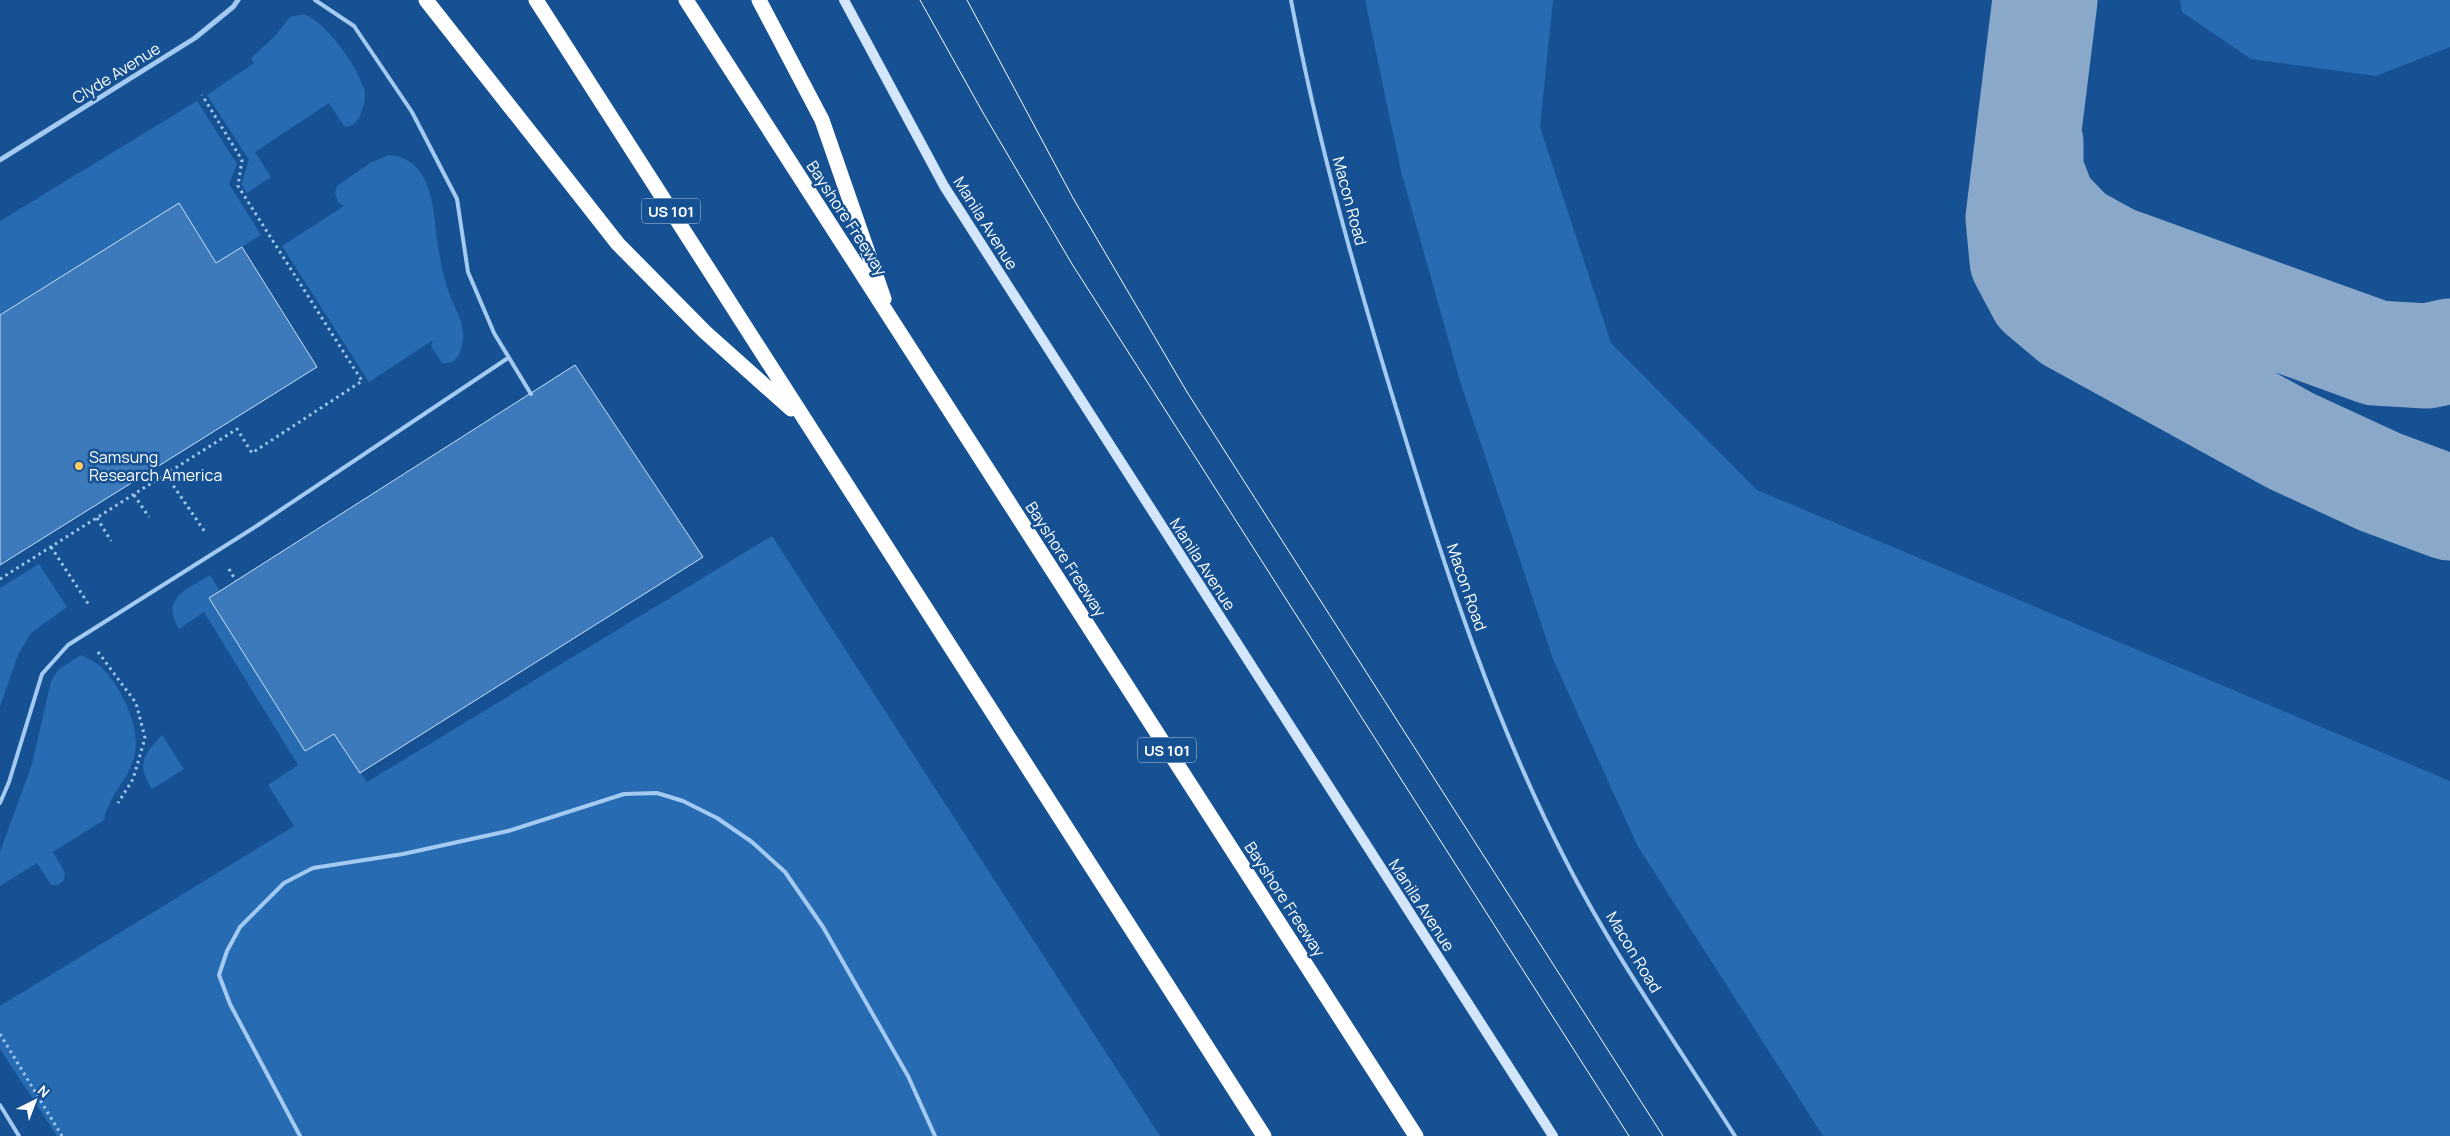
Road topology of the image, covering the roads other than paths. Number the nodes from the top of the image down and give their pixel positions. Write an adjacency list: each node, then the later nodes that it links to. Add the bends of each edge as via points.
1 (238, 0): 9 (street, Clyde Avenue, via 195,38)
2 (315, 0): 11 (lane, via 354,26 412,112 457,199 468,272)
3 (426, 0): 13 (highway, via 618,244 705,332)
4 (536, 0): 13 (highway, US 101)
5 (686, 0): 10 (highway, Bayshore Freeway / US 101)
6 (759, 0): 10 (highway, via 822,120)
7 (844, 0): 21 (main road, Manila Avenue, via 944,186)
8 (1291, 0): 22 (lane, Macon Road, via 1330,178 1365,308 1431,522 1518,760 1572,872 1629,970)
9 (0, 160)
10 (892, 322): 20 (highway, Bayshore Freeway / US 101)
11 (508, 358): 12 (lane); 14 (lane, via 217,551 68,645 42,674)
12 (531, 394)
13 (805, 422): 19 (highway, US 101)
14 (0, 803)
15 (0, 1106): 16 (lane)
16 (19, 1136)
17 (300, 1136): 18 (lane, via 230,1004 219,975 240,927 284,883 312,868 403,854 508,831 624,794 657,793 683,801 717,818 752,842 784,872 823,928 908,1076)
18 (935, 1136)
19 (1264, 1136)
20 (1416, 1136)
21 (1552, 1136)
22 (1735, 1136)

